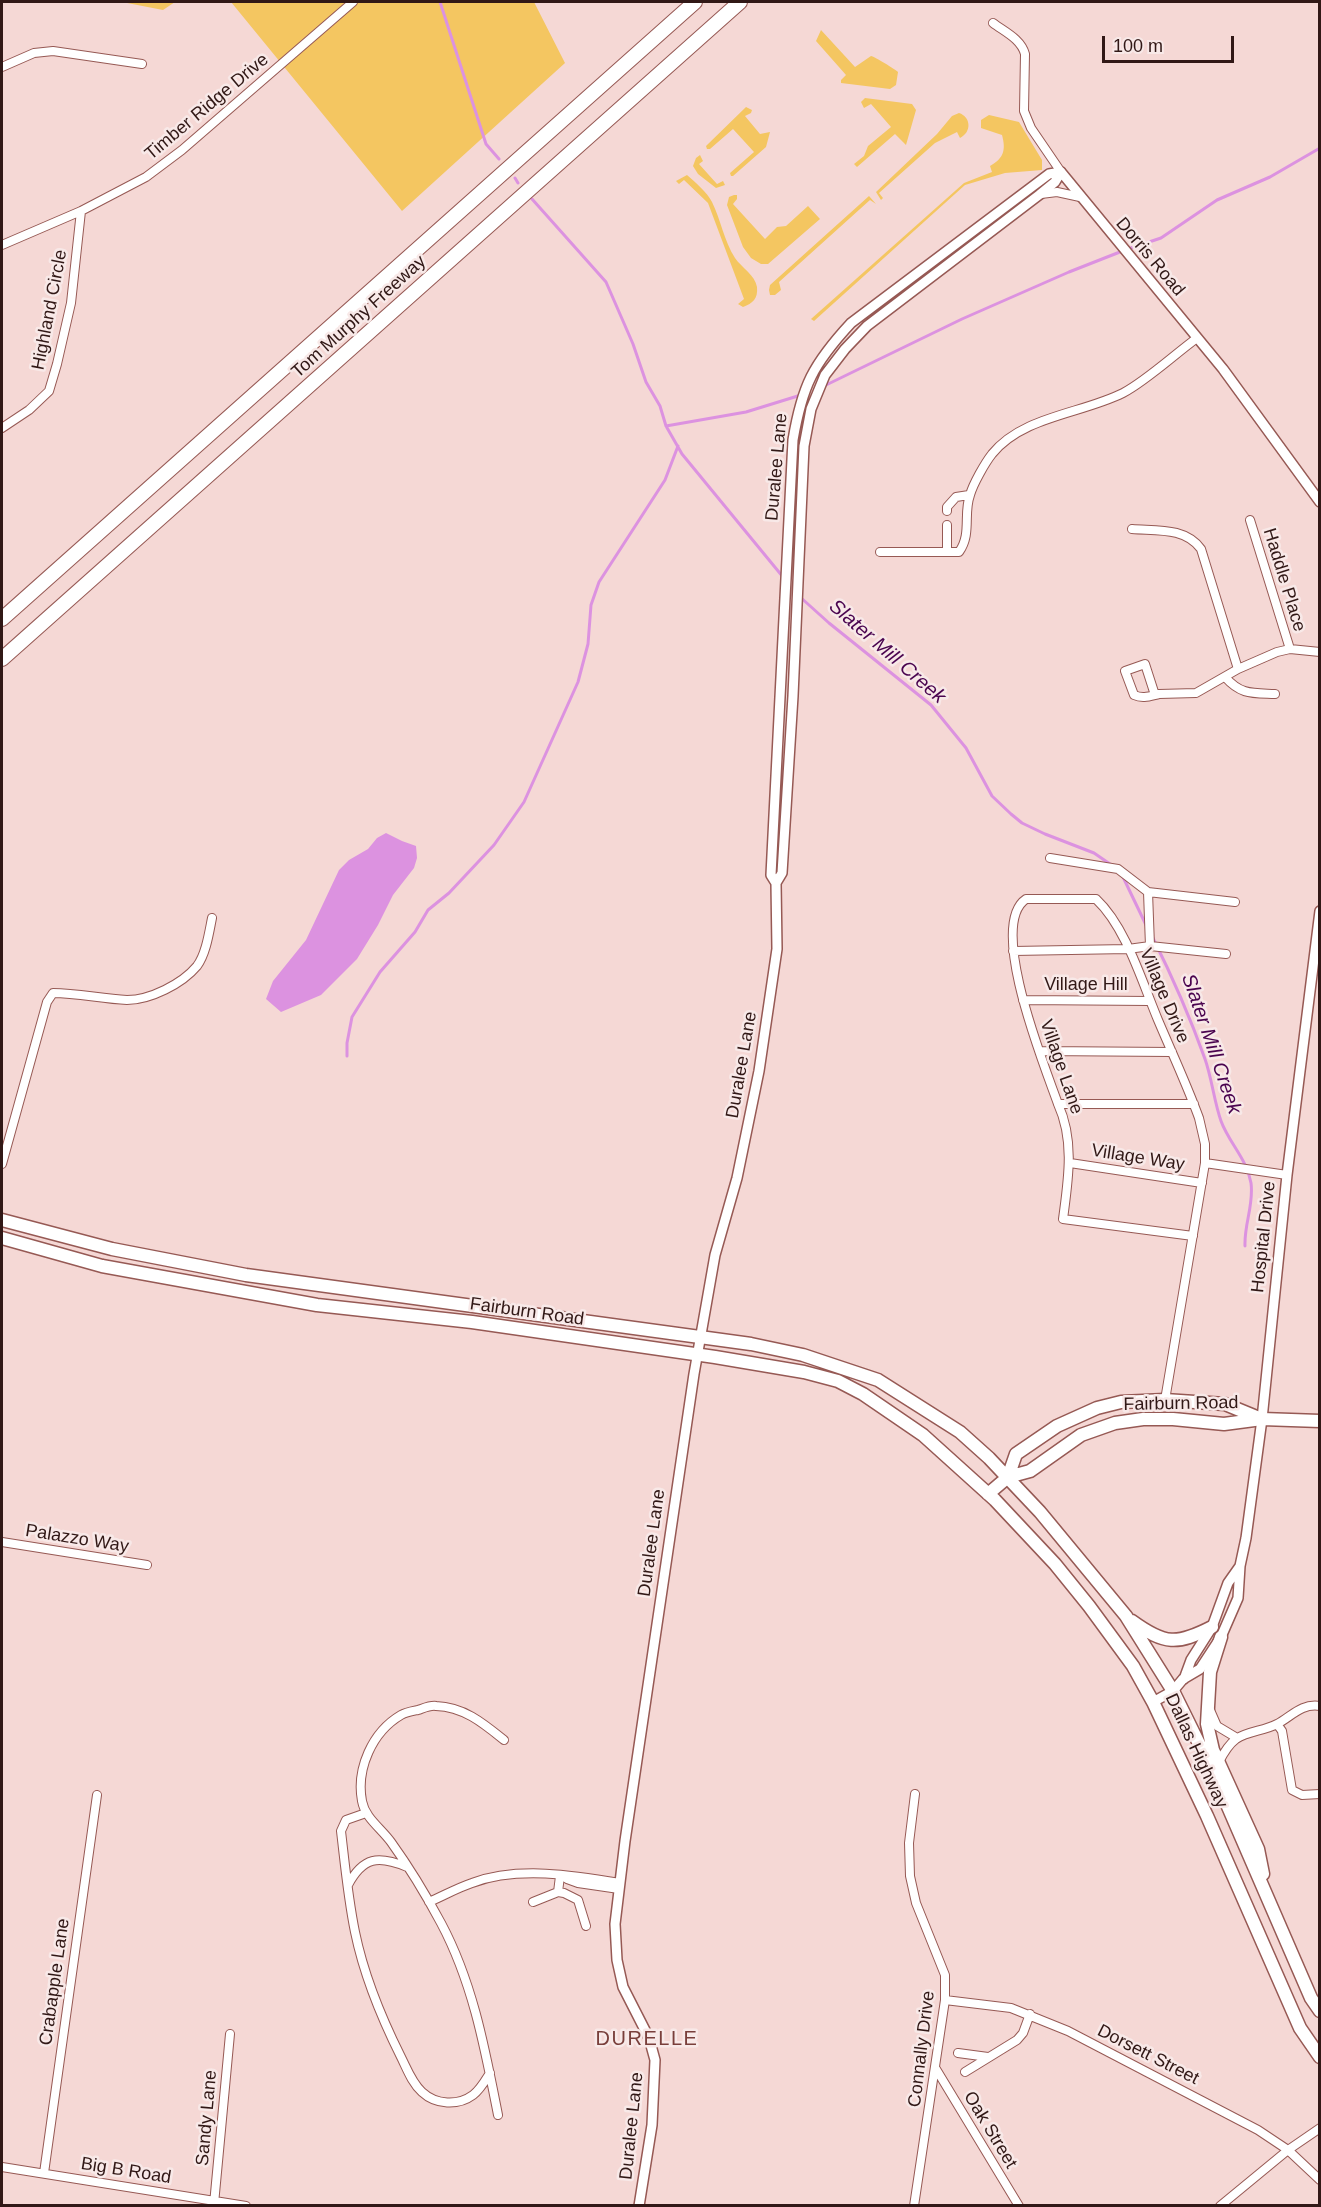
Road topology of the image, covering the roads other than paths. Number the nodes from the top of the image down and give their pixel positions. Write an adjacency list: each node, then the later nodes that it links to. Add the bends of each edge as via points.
1 (353, 2): 10 (street, Timber Ridge Drive, via 182,150 146,177)
2 (695, 2): 22 (highway, Tom Murphy Freeway)
3 (740, 2): 25 (highway, Tom Murphy Freeway)
4 (993, 23): 7 (street, Dorris Road, via 1023,48 1024,111)
5 (142, 64): 6 (street, via 54,51 34,53)
6 (2, 67)
7 (1061, 172): 8 (street, Duralee Lane); 9 (street, Dorris Road); 31 (street, Duralee Lane, via 1049,174 851,323 813,370 798,408 793,440 771,875)
8 (1039, 195): 9 (street, via 1057,192); 31 (street, Duralee Lane, via 867,326 831,364 811,409 804,446 782,873)
9 (1080, 197): 12 (street, Dorris Road)
10 (81, 211): 11 (street, Timber Ridge Drive); 13 (street, Highland Circle, via 71,303 49,391 30,410)
11 (2, 245)
12 (1197, 338): 14 (street, via 1127,391 1016,432 991,455); 15 (street, Dorris Road)
13 (2, 428)
14 (969, 495): 16 (street, via 956,497); 21 (street, via 966,543 959,552)
15 (1320, 502)
16 (947, 511)
17 (1250, 520): 23 (street, Haddle Place)
18 (947, 525): 21 (street)
19 (1132, 530): 26 (street, via 1172,531 1195,541 1201,549)
20 (880, 552): 21 (street)
21 (947, 552)
22 (2, 619)
23 (1290, 649): 24 (street); 26 (street)
24 (1320, 652)
25 (2, 659)
26 (1238, 669): 27 (street)
27 (1225, 677): 28 (street, via 1243,692); 29 (street, via 1196,693)
28 (1275, 694)
29 (1155, 695): 29 (street, via 1134,695 1125,671 1145,664)
30 (1050, 858): 32 (street, via 1118,869)
31 (776, 883): 55 (street, Duralee Lane, via 777,949 759,1071)
32 (1148, 892): 33 (street); 37 (street)
33 (1235, 902)
34 (1019, 904): 38 (street, Village Drive, via 1026,899 1096,898 1112,917); 39 (street, Village Lane)
35 (1320, 911): 50 (street, Hospital Drive)
36 (212, 918): 49 (street, via 198,966 152,995 129,1000 53,993 47,1002)
37 (1150, 946): 38 (street); 40 (street)
38 (1128, 949): 39 (street); 42 (street, Village Drive)
39 (1013, 951): 41 (street, Village Lane)
40 (1226, 954)
41 (1023, 1000): 42 (street, Village Hill); 43 (street, Village Lane)
42 (1150, 1000): 44 (street, Village Drive)
43 (1040, 1051): 44 (street); 45 (street, Village Lane)
44 (1172, 1052): 46 (street, Village Drive)
45 (1058, 1104): 46 (street); 47 (street, Village Lane, via 1064,1118)
46 (1194, 1104): 48 (street, Village Drive, via 1205,1144)
47 (1070, 1163): 51 (street, Village Way); 53 (street, Village Lane, via 1063,1219)
48 (1205, 1163): 50 (street); 51 (street, Village Drive)
49 (2, 1164)
50 (1287, 1175): 58 (street, Hospital Drive)
51 (1202, 1183): 53 (street, Village Drive)
52 (2, 1220): 55 (main road, Fairburn Road, via 112,1249 246,1275)
53 (1192, 1236): 57 (street, Village Drive)
54 (2, 1238): 56 (main road, Fairburn Road, via 102,1266 317,1305)
55 (700, 1337): 56 (street, Duralee Lane); 60 (main road, Fairburn Road, via 786,1351 878,1380 960,1432)
56 (697, 1354): 61 (main road, Fairburn Road, via 838,1381 923,1436); 83 (street, Duralee Lane)
57 (1166, 1400): 58 (main road, Fairburn Road, via 1225,1404); 60 (main road, Fairburn Road, via 1105,1406 1057,1425 1016,1454)
58 (1262, 1419): 59 (main road, Fairburn Road); 60 (main road, Fairburn Road, via 1224,1424 1173,1419 1114,1423 1081,1435 1030,1471); 64 (street, Hospital Drive)
59 (1320, 1421)
60 (1008, 1477): 61 (main road, Fairburn Road); 65 (main road, Dallas Highway)
61 (988, 1494): 70 (main road, Dallas Highway, via 1089,1606)
62 (2, 1542): 63 (street, Palazzo Way)
63 (147, 1565)
64 (1240, 1566): 66 (street, Hospital Drive, via 1228,1583); 67 (street, Hospital Drive, via 1238,1599)
65 (1126, 1617): 66 (main road, via 1149,1634 1164,1639 1187,1639); 69 (main road, Dallas Highway)
66 (1212, 1627): 68 (street, Hospital Drive)
67 (1221, 1637): 68 (street, Hospital Drive, via 1200,1669); 71 (main road, via 1210,1672)
68 (1184, 1679): 69 (street, Hospital Drive)
69 (1173, 1691): 70 (street, Hospital Drive); 88 (main road, Dallas Highway)
70 (1154, 1702): 96 (main road, Dallas Highway, via 1300,2028)
71 (1207, 1705): 74 (street, via 1218,1726); 76 (main road, via 1207,1724)
72 (1320, 1706): 73 (street, via 1291,1713)
73 (1277, 1724): 74 (street); 78 (street, via 1282,1731 1292,1790 1302,1795)
74 (1237, 1738): 76 (street)
75 (504, 1740): 80 (street, via 463,1711 435,1705 402,1714 382,1731 365,1757 361,1779)
76 (1219, 1762): 88 (main road, via 1258,1849)
77 (915, 1794): 90 (street, Connally Drive, via 909,1843 910,1876 916,1903 945,1975)
78 (1320, 1794)
79 (97, 1795): 104 (street, Crabapple Lane)
80 (366, 1812): 81 (street); 84 (street, via 346,1820 342,1831)
81 (408, 1868): 84 (street, via 389,1860 369,1861 356,1871); 86 (street)
82 (560, 1876): 83 (street, via 578,1883); 85 (street); 86 (street, via 495,1877 473,1882)
83 (620, 1886): 108 (street, Duralee Lane, via 616,1960 623,1987 649,2038 655,2060 652,2125)
84 (348, 1887): 99 (street, via 359,1951 372,1992 414,2083 429,2098 449,2103 472,2095)
85 (558, 1892): 87 (street); 89 (street, via 578,1900)
86 (429, 1902): 99 (street, via 470,1992)
87 (533, 1902)
88 (1269, 1902): 91 (main road, Dallas Highway)
89 (586, 1926)
90 (945, 2000): 92 (street, Dorsett Street, via 994,2005); 97 (street, Connally Drive)
91 (1320, 2012)
92 (1030, 2014): 95 (street, via 1017,2040); 102 (street, Dorsett Street, via 1225,2111)
93 (230, 2034): 106 (street, Sandy Lane)
94 (958, 2053): 95 (street)
95 (988, 2057): 98 (street)
96 (1320, 2057)
97 (936, 2069): 109 (street, Connally Drive); 110 (street, Oak Street)
98 (965, 2072)
99 (490, 2073): 100 (street)
100 (498, 2115)
101 (1320, 2128): 102 (street)
102 (1288, 2150): 105 (street, Dorsett Street); 111 (street)
103 (2, 2167): 104 (street, Big B Road)
104 (44, 2173): 106 (street, Big B Road)
105 (1320, 2180)
106 (214, 2203): 107 (street, Big B Road)
107 (246, 2205)
108 (639, 2205)
109 (914, 2205)
110 (1019, 2205)
111 (1220, 2205)

